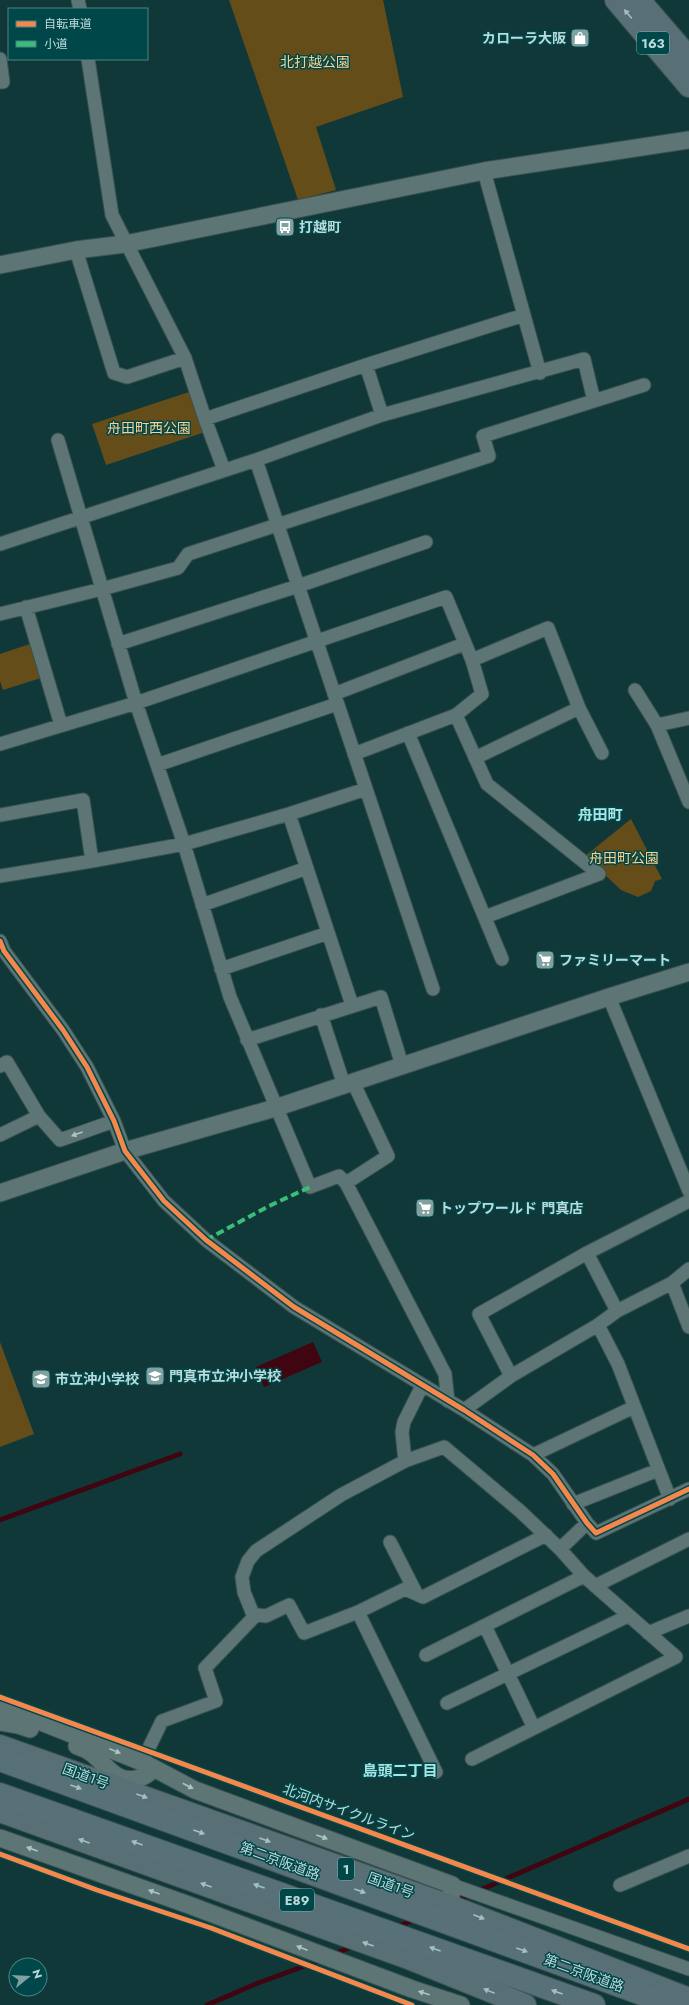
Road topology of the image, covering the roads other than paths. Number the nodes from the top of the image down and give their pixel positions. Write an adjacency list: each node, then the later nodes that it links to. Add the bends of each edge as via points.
1 (616, 0): 7 (highway, 163, one-way to 1)
2 (639, 0): 3 (highway, 163)
3 (689, 58)
4 (0, 59): 6 (street, via 3,82)
5 (88, 60): 10 (street, via 112,215)
6 (0, 82)
7 (689, 86)
8 (689, 140): 9 (street)
9 (484, 171): 10 (street); 13 (street)
10 (125, 244): 11 (street); 14 (street)
11 (76, 250): 12 (street); 14 (street, via 114,373 127,377)
12 (0, 263)
13 (524, 316): 15 (street); 16 (street)
14 (186, 358): 20 (street)
15 (366, 365): 19 (street); 20 (street)
16 (540, 373): 18 (street, via 584,359); 19 (street)
17 (644, 385): 18 (street)
18 (594, 401): 25 (street, via 483,436 489,456)
19 (382, 415): 22 (street)
20 (205, 419): 23 (street)
21 (58, 440): 24 (street)
22 (256, 460): 23 (street); 25 (street)
23 (224, 470): 24 (street)
24 (80, 517): 27 (street); 29 (street)
25 (278, 524): 28 (street); 29 (street, via 188,554 178,568)
26 (426, 542): 28 (street)
27 (0, 544)
28 (298, 586): 32 (street); 33 (street)
29 (102, 589): 30 (street); 33 (street)
30 (26, 607): 31 (street); 42 (street)
31 (0, 614)
32 (317, 642): 34 (street, via 446,597); 37 (street); 38 (street)
33 (118, 644): 38 (street)
34 (464, 644): 35 (street); 37 (street)
35 (472, 660): 39 (street, via 548,628); 40 (street, via 482,694)
36 (635, 690): 43 (street)
37 (336, 699): 47 (street); 49 (street)
38 (136, 703): 42 (street); 49 (street)
39 (579, 708): 46 (street); 48 (street)
40 (456, 715): 44 (street); 48 (street)
41 (689, 718): 43 (street)
42 (61, 725): 45 (street)
43 (657, 725): 51 (street)
44 (408, 733): 47 (street); 59 (street)
45 (0, 744)
46 (602, 753)
47 (354, 754): 50 (street)
48 (475, 758): 59 (street, via 486,784 599,874)
49 (157, 765): 54 (street)
50 (366, 789): 52 (street); 65 (street)
51 (689, 802)
52 (289, 814): 54 (street); 56 (street)
53 (0, 815): 55 (street, via 83,800)
54 (184, 844): 55 (street); 58 (street)
55 (92, 862): 57 (street)
56 (307, 868): 58 (street); 60 (street)
57 (0, 876)
58 (202, 905): 63 (street)
59 (485, 917): 62 (street)
60 (328, 933): 63 (street); 67 (street)
61 (0, 941): 75 (street, via 4,951 87,1067)
62 (502, 959)
63 (221, 969): 69 (street)
64 (689, 972): 66 (street)
65 (433, 990)
66 (608, 997): 71 (street); 79 (street)
67 (352, 1005): 68 (street); 71 (street, via 381,997)
68 (321, 1016): 69 (street); 72 (street)
69 (247, 1040): 73 (street)
70 (0, 1066): 74 (street, via 7,1062)
71 (402, 1066): 72 (street)
72 (349, 1083): 73 (street); 78 (street, via 388,1156)
73 (275, 1108): 77 (street); 78 (street, via 310,1187 338,1176)
74 (39, 1116): 75 (street, one-way to 74, via 60,1140); 76 (street)
75 (114, 1121): 77 (street)
76 (0, 1135)
77 (125, 1151): 80 (street); 89 (street, via 164,1200 206,1240 294,1307)
78 (346, 1183): 90 (street, via 445,1374)
79 (689, 1191)
80 (0, 1193)
81 (689, 1201): 82 (street)
82 (587, 1253): 85 (street); 88 (street, via 479,1314)
83 (689, 1269): 84 (street)
84 (672, 1283): 85 (street); 87 (street)
85 (617, 1311): 86 (street)
86 (598, 1325): 88 (street); 91 (street, via 618,1364)
87 (689, 1327)
88 (511, 1376): 92 (street)
89 (422, 1386): 90 (street); 94 (street, via 404,1422 402,1432)
90 (448, 1401): 92 (street)
91 (634, 1407): 93 (street); 95 (street)
92 (464, 1410): 93 (street)
93 (533, 1455): 98 (street, via 552,1474)
94 (405, 1461): 100 (street, via 444,1447); 110 (street, via 341,1495 251,1556 242,1577 244,1592)
95 (658, 1470): 97 (street); 98 (street)
96 (689, 1489): 97 (street)
97 (670, 1499): 99 (street, via 596,1533)
98 (573, 1504): 99 (street)
99 (587, 1524): 103 (street)
100 (546, 1535): 103 (street); 106 (street, via 423,1597)
101 (689, 1539): 105 (street)
102 (390, 1542): 106 (street)
103 (560, 1549): 104 (street)
104 (584, 1576): 105 (street); 111 (street)
105 (595, 1586): 108 (street)
106 (416, 1593): 107 (street, via 405,1589)
107 (358, 1612): 110 (street, via 304,1634 289,1605 266,1616); 123 (street)
108 (628, 1616): 112 (street); 114 (street)
109 (689, 1616): 112 (street)
110 (254, 1617): 122 (street, via 205,1668 216,1701 162,1722)
111 (485, 1626): 113 (street); 114 (street)
112 (648, 1634): 118 (street, via 676,1657)
113 (426, 1655)
114 (509, 1674): 115 (street); 118 (street)
115 (447, 1703)
116 (0, 1708): 122 (street, one-way to 122)
117 (0, 1722): 122 (street, via 18,1725 87,1749 109,1770 122,1778 136,1779 150,1773)
118 (534, 1728): 120 (street)
119 (0, 1746): 130 (highway, 国道1号 / 1, one-way to 130)
120 (472, 1759)
121 (0, 1760): 136 (highway, 第二京阪道路 / E89, one-way to 136)
122 (148, 1760): 128 (street, one-way to 128, via 195,1790)
123 (436, 1772)
124 (0, 1794): 135 (highway, 第二京阪道路 / E89, one-way to 124)
125 (0, 1811): 134 (highway, one-way to 125, via 411,1959)
126 (0, 1838): 133 (street, one-way to 126)
127 (689, 1856): 129 (street)
128 (452, 1884): 130 (street); 131 (street)
129 (620, 1885)
130 (450, 1906): 132 (highway, 国道1号 / 1, one-way to 132)
131 (689, 1969)
132 (689, 1999)
133 (461, 2005)
134 (525, 2005)
135 (594, 2005)
136 (672, 2005)

